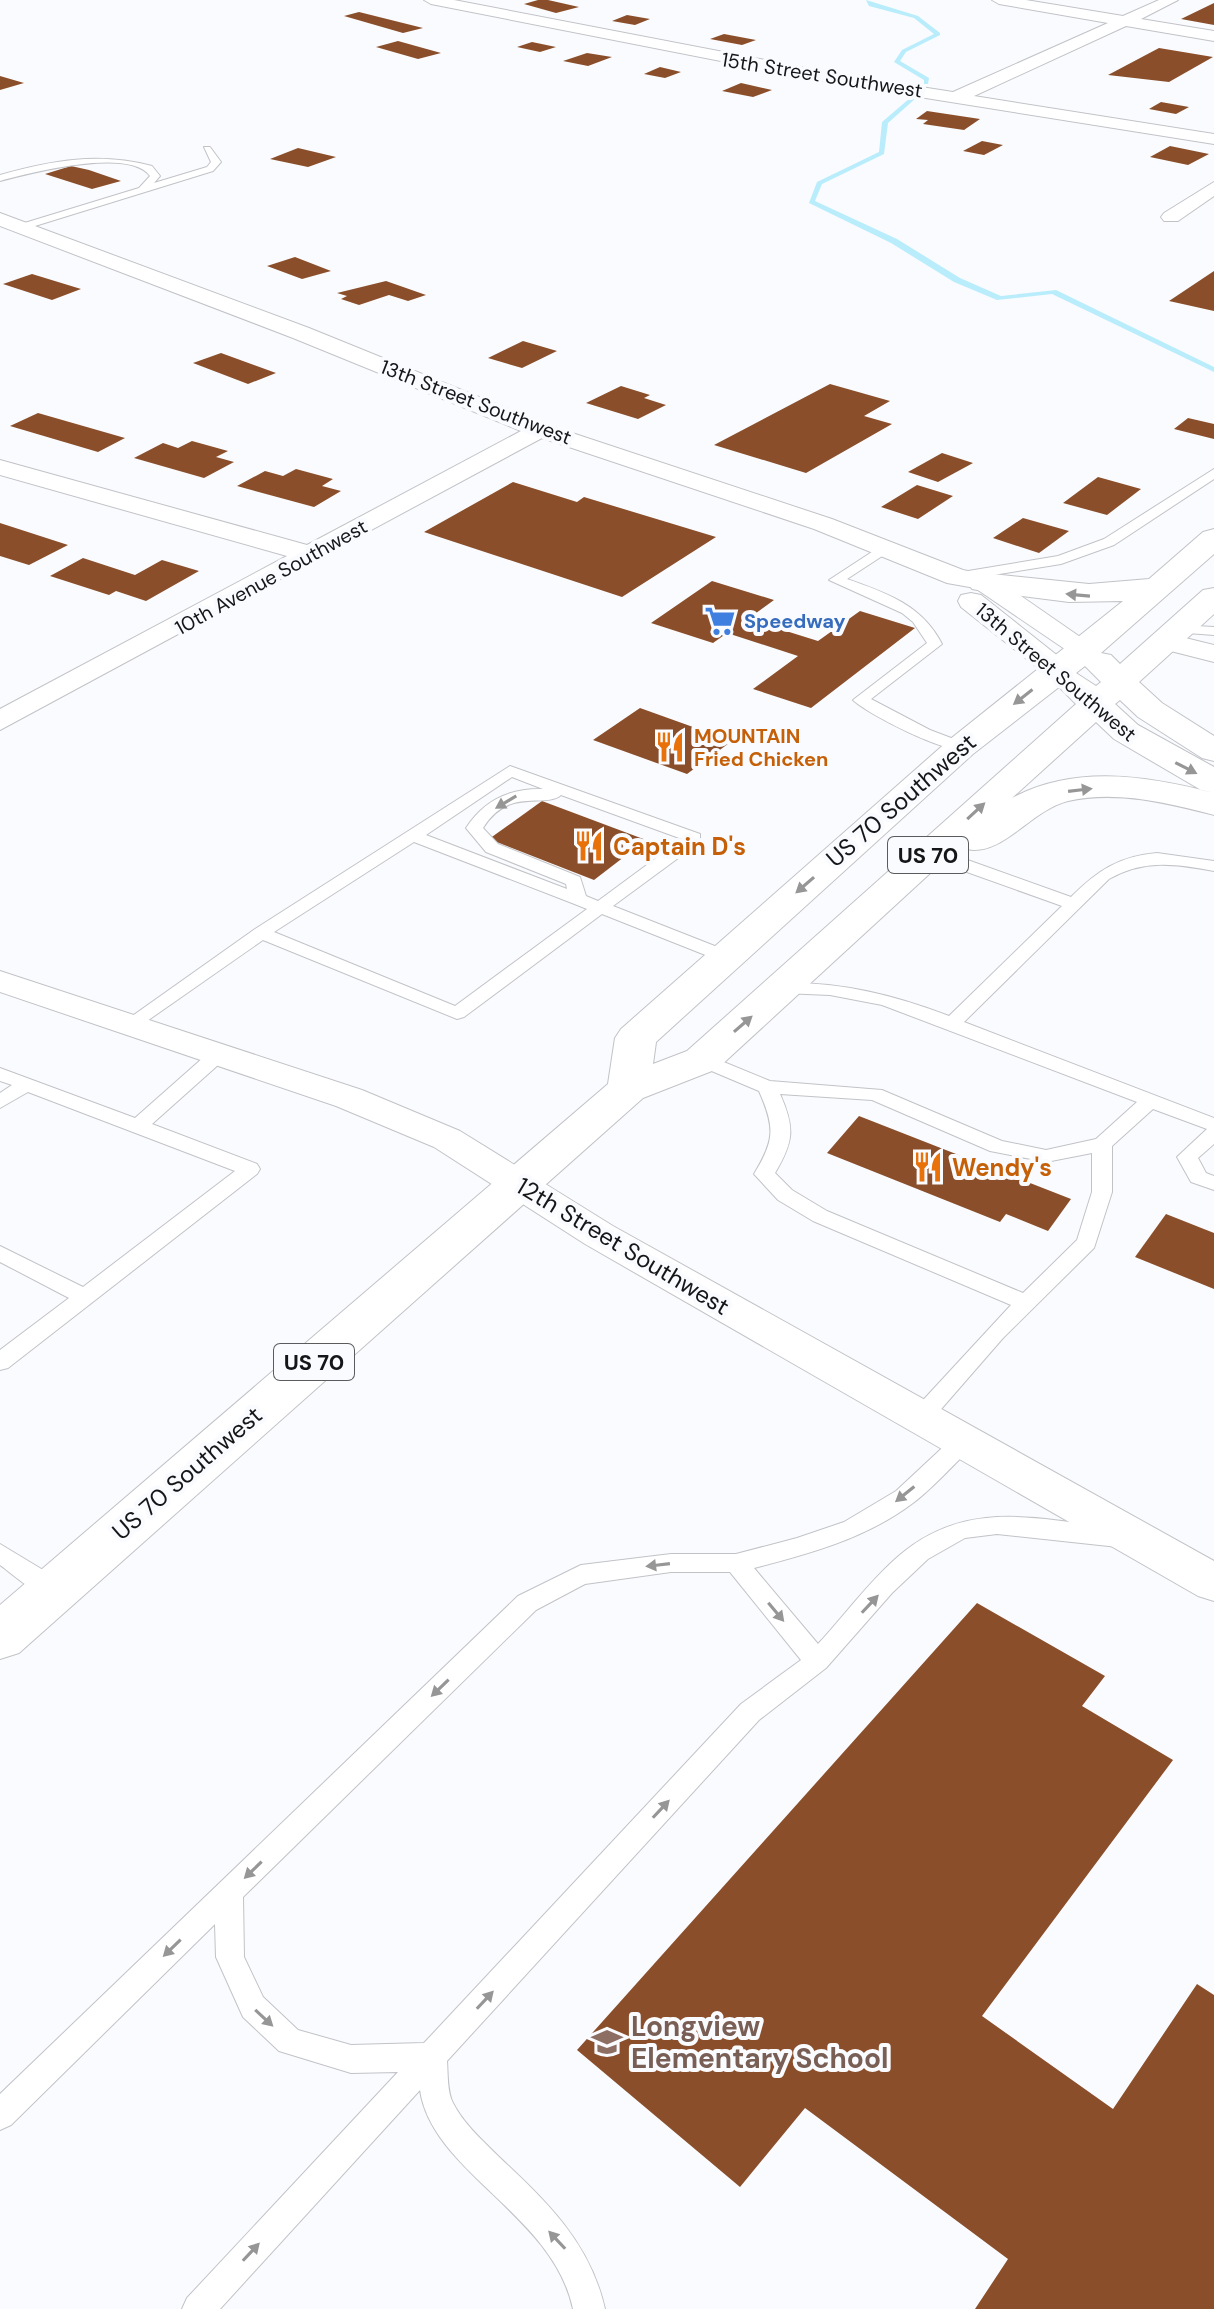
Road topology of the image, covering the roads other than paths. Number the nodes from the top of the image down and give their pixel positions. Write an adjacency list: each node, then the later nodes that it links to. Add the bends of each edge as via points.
1 (431, 0): 6 (street, 15th Street Southwest, via 662,47)
2 (999, 0): 4 (street)
3 (1171, 0): 4 (street)
4 (1124, 21): 5 (street); 6 (street)
5 (1214, 36)
6 (957, 97): 7 (street, 15th Street Southwest)
7 (1214, 139)
8 (207, 149): 11 (lane, via 216,162 210,169)
9 (0, 178): 11 (lane, via 112,160 149,168 155,176)
10 (1214, 188): 12 (street)
11 (142, 190): 13 (lane)
12 (1171, 217)
13 (11, 223): 14 (street, 13th Street Southwest)
14 (540, 430): 18 (street, 13th Street Southwest); 19 (street, 10th Avenue Southwest)
15 (0, 467): 19 (street)
16 (1214, 473): 20 (lane, via 1098,547)
17 (1214, 538): 21 (main road, US 70 Southwest / US 70)
18 (886, 549): 20 (street, 13th Street Southwest); 28 (lane, via 836,580 901,605 930,629 935,644 861,700)
19 (310, 554): 27 (street, 10th Avenue Southwest)
20 (970, 579): 21 (main road, one-way to 20, via 1091,596); 25 (street, 13th Street Southwest, via 953,590)
21 (1155, 587): 25 (main road, US 70 Southwest / US 70)
22 (1214, 597): 23 (main road, US 70 Southwest / US 70)
23 (1186, 634): 24 (street); 26 (main road, US 70 Southwest / US 70)
24 (1214, 654)
25 (1072, 660): 26 (main road, 13th Street Southwest); 28 (main road, US 70 Southwest / US 70, one-way to 28)
26 (1107, 692): 29 (main road, 13th Street Southwest); 30 (main road, 13th Street Southwest, one-way to 30, via 1148,747); 41 (main road, US 70 Southwest / US 70, one-way to 26)
27 (0, 721)
28 (961, 747): 40 (main road, US 70 Southwest / US 70, one-way to 40)
29 (1214, 751)
30 (1214, 782)
31 (581, 796): 33 (lane, via 510,771); 36 (lane, one-way to 36, via 523,793 478,820 474,828 492,848 574,881); 38 (lane, via 694,838)
32 (1214, 804): 34 (main road, one-way to 32, via 1040,798 1075,789 1153,790)
33 (413, 836): 36 (lane); 39 (lane)
34 (956, 862): 37 (lane); 41 (main road, via 868,943)
35 (1214, 866): 37 (lane, via 1160,856 1125,861)
36 (578, 899): 38 (lane)
37 (1074, 904): 44 (lane)
38 (602, 908): 39 (lane, via 457,1013); 40 (lane)
39 (261, 933): 43 (lane)
40 (724, 956): 50 (main road, US 70 Southwest / US 70, via 636,1038)
41 (796, 977): 44 (lane, via 876,995); 46 (main road, US 70 Southwest / US 70, one-way to 41)
42 (0, 981): 43 (street, 12th Street Southwest)
43 (130, 1024): 45 (street, 12th Street Southwest)
44 (952, 1024): 52 (lane)
45 (220, 1053): 54 (lane); 58 (street, 12th Street Southwest, via 403,1119 447,1139)
46 (702, 1060): 49 (lane); 50 (main road, US 70 Southwest / US 70)
47 (0, 1074): 48 (lane)
48 (28, 1083): 51 (lane); 54 (lane)
49 (767, 1087): 56 (lane, via 875,1094 997,1146 1046,1156); 61 (lane, via 784,1127 782,1147 764,1174 785,1195 820,1216)
50 (628, 1089): 58 (main road, US 70 Southwest / US 70)
51 (0, 1102)
52 (1149, 1102): 53 (lane); 56 (lane)
53 (1214, 1125)
54 (138, 1126): 60 (lane, via 250,1169)
55 (1214, 1134): 57 (lane, via 1187,1157 1198,1177)
56 (1102, 1144): 61 (lane, via 1102,1192 1087,1243)
57 (1214, 1183)
58 (519, 1186): 63 (street, 12th Street Southwest); 69 (main road, US 70 Southwest / US 70)
59 (0, 1253): 60 (lane)
60 (85, 1297): 62 (lane)
61 (1026, 1303): 63 (lane)
62 (0, 1362)
63 (921, 1417): 64 (street, 12th Street Southwest)
64 (963, 1442): 65 (street, 12th Street Southwest); 67 (lane, one-way to 67, via 904,1497 852,1528)
65 (1138, 1540): 68 (street, 12th Street Southwest); 71 (lane, one-way to 65, via 906,1565 939,1539 962,1530 991,1525)
66 (0, 1553): 69 (lane)
67 (736, 1563): 71 (lane, one-way to 71); 72 (lane, one-way to 72, via 671,1563 581,1575 527,1603)
68 (1214, 1583)
69 (54, 1589): 70 (main road, US 70 Southwest / US 70)
70 (0, 1637)
71 (817, 1661): 73 (lane, one-way to 71, via 750,1712)
72 (229, 1894): 73 (lane, one-way to 73, via 230,1957 253,2007 289,2041 351,2059); 74 (lane, one-way to 74)
73 (432, 2057): 75 (lane, one-way to 73); 76 (lane, one-way to 73, via 588,2289 569,2252 439,2109)
74 (0, 2115)
75 (198, 2309)
76 (589, 2309)

